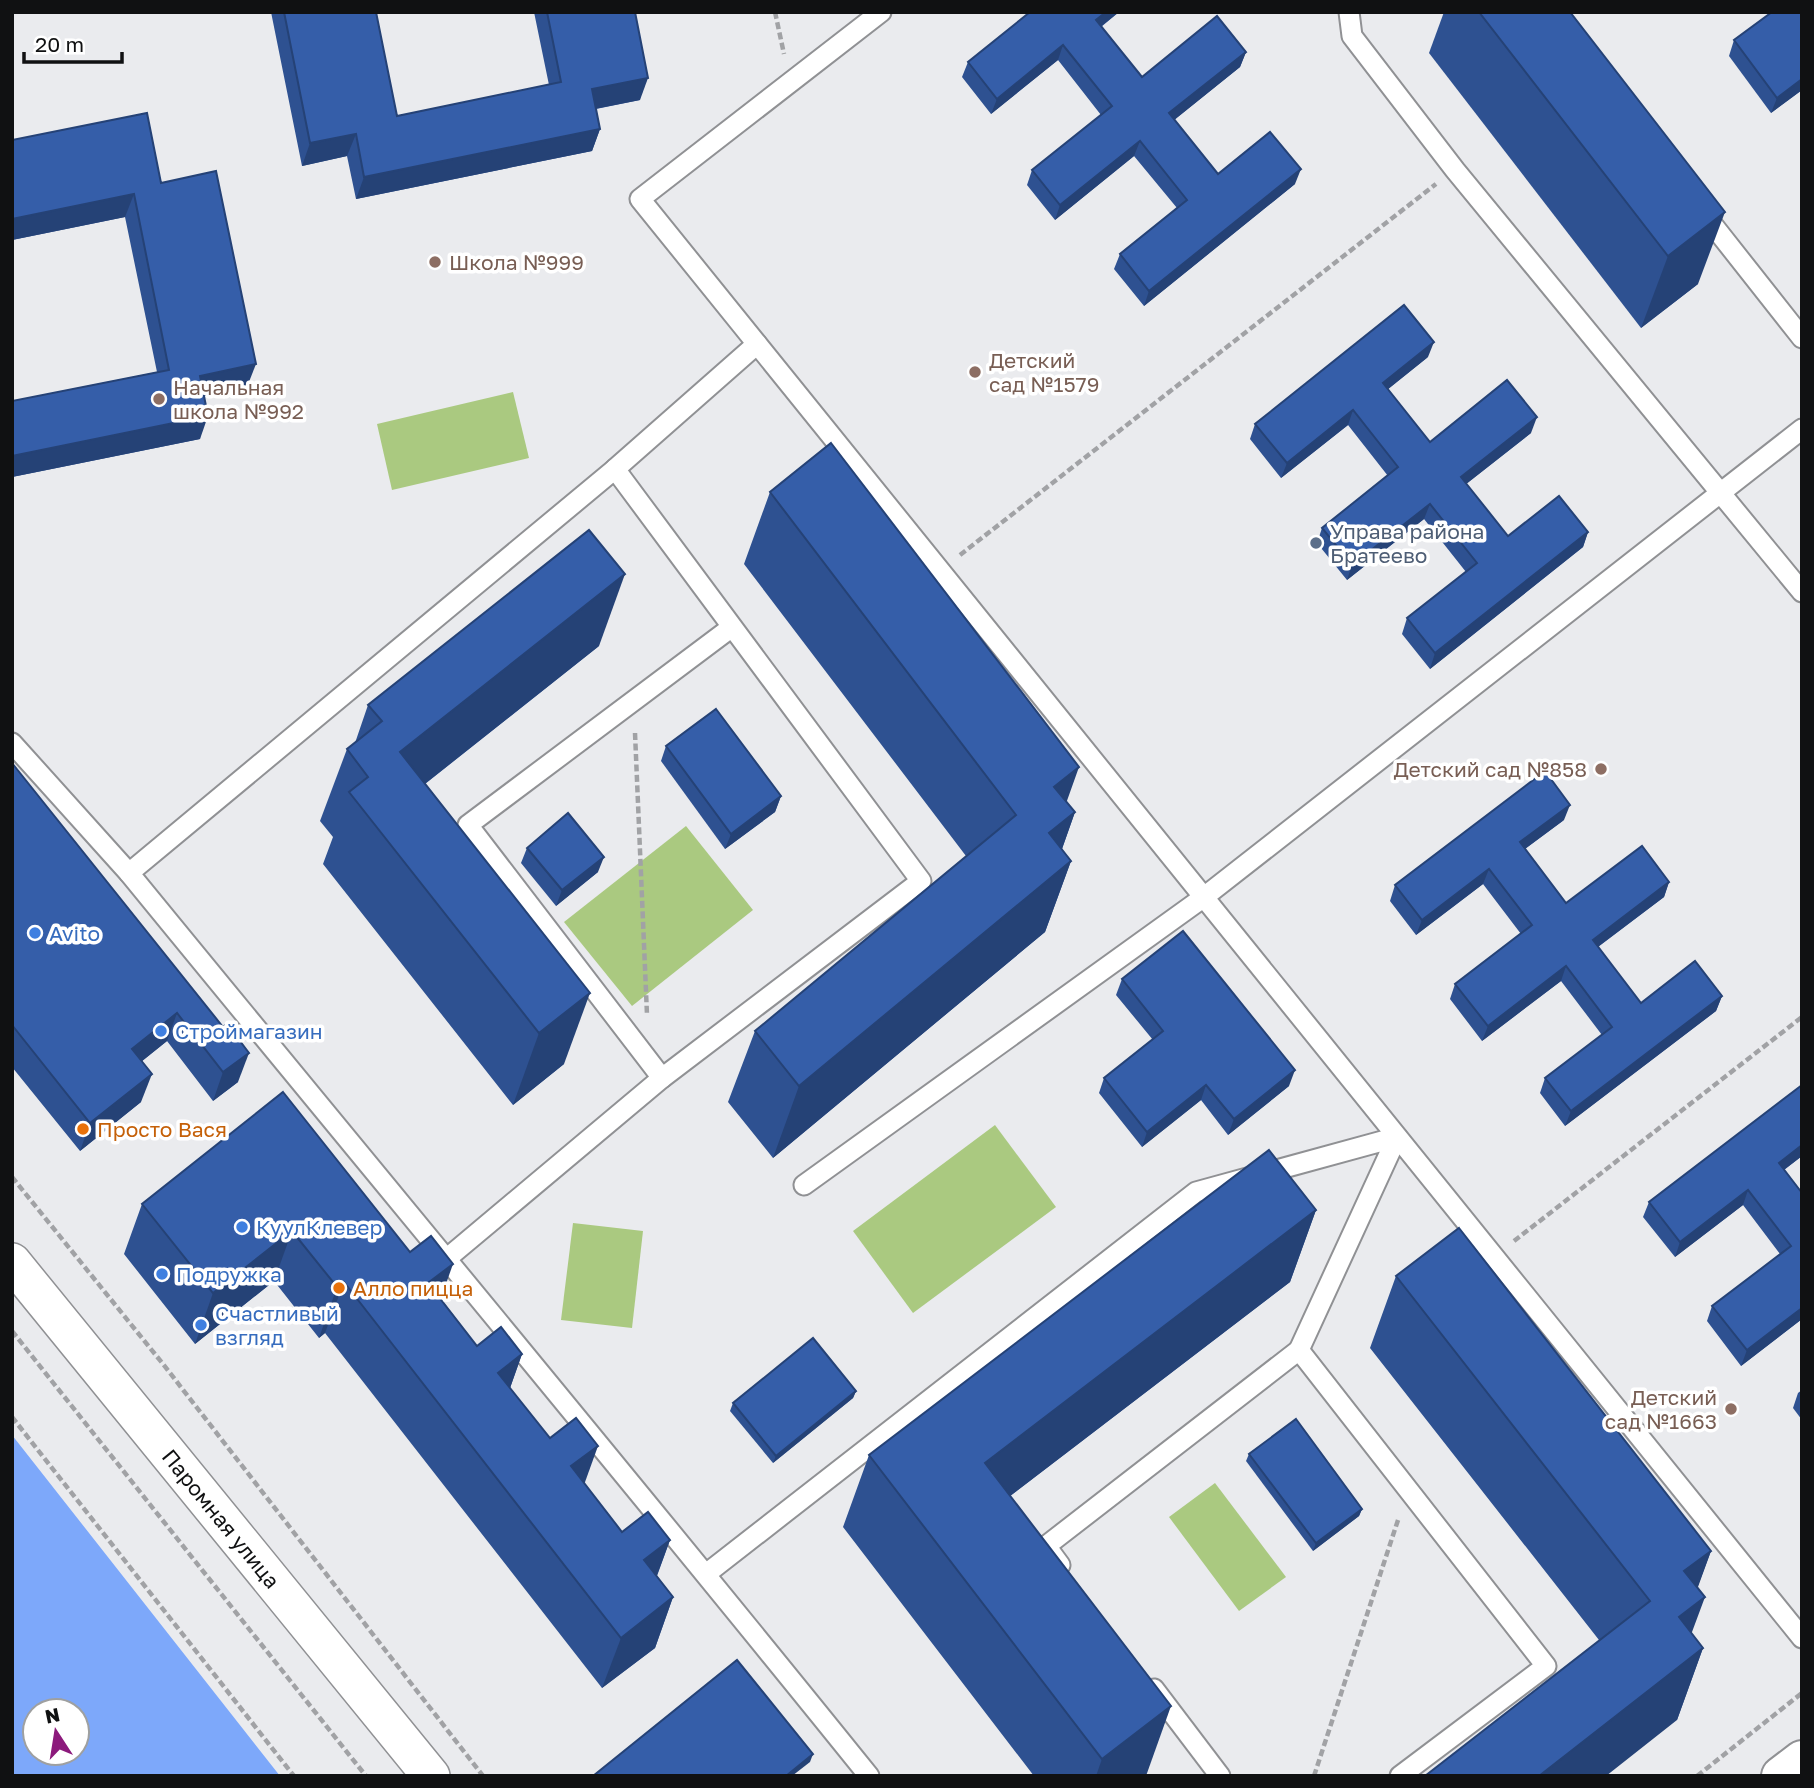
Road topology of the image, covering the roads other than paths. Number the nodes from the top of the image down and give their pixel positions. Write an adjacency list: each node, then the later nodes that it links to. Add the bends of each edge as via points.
1 (881, 12): 5 (lane, via 640,198)
2 (1349, 12): 8 (lane, via 1352,36 1455,170)
3 (1693, 199): 4 (lane)
4 (1802, 338)
5 (757, 344): 7 (lane); 13 (lane)
6 (1802, 429): 8 (lane)
7 (615, 469): 10 (lane); 12 (lane)
8 (1721, 494): 9 (lane); 13 (lane)
9 (1802, 592)
10 (732, 627): 14 (lane, via 921,881); 14 (lane, via 468,825)
11 (12, 743): 12 (lane)
12 (129, 873): 17 (lane)
13 (1204, 897): 15 (lane); 16 (lane)
14 (662, 1078): 17 (lane)
15 (1397, 1137): 19 (lane); 20 (lane, via 1196,1192); 22 (lane)
16 (804, 1185)
17 (445, 1260): 20 (lane)
18 (12, 1262): 26 (street, Паромная улица)
19 (1299, 1350): 21 (lane, via 1046,1546); 28 (lane, via 1546,1666)
20 (706, 1574): 25 (lane)
21 (1071, 1579)
22 (1802, 1638)
23 (1145, 1678): 27 (lane)
24 (1802, 1760): 29 (street)
25 (864, 1774)
26 (431, 1776)
27 (1220, 1776)
28 (1401, 1776)
29 (1781, 1776)

